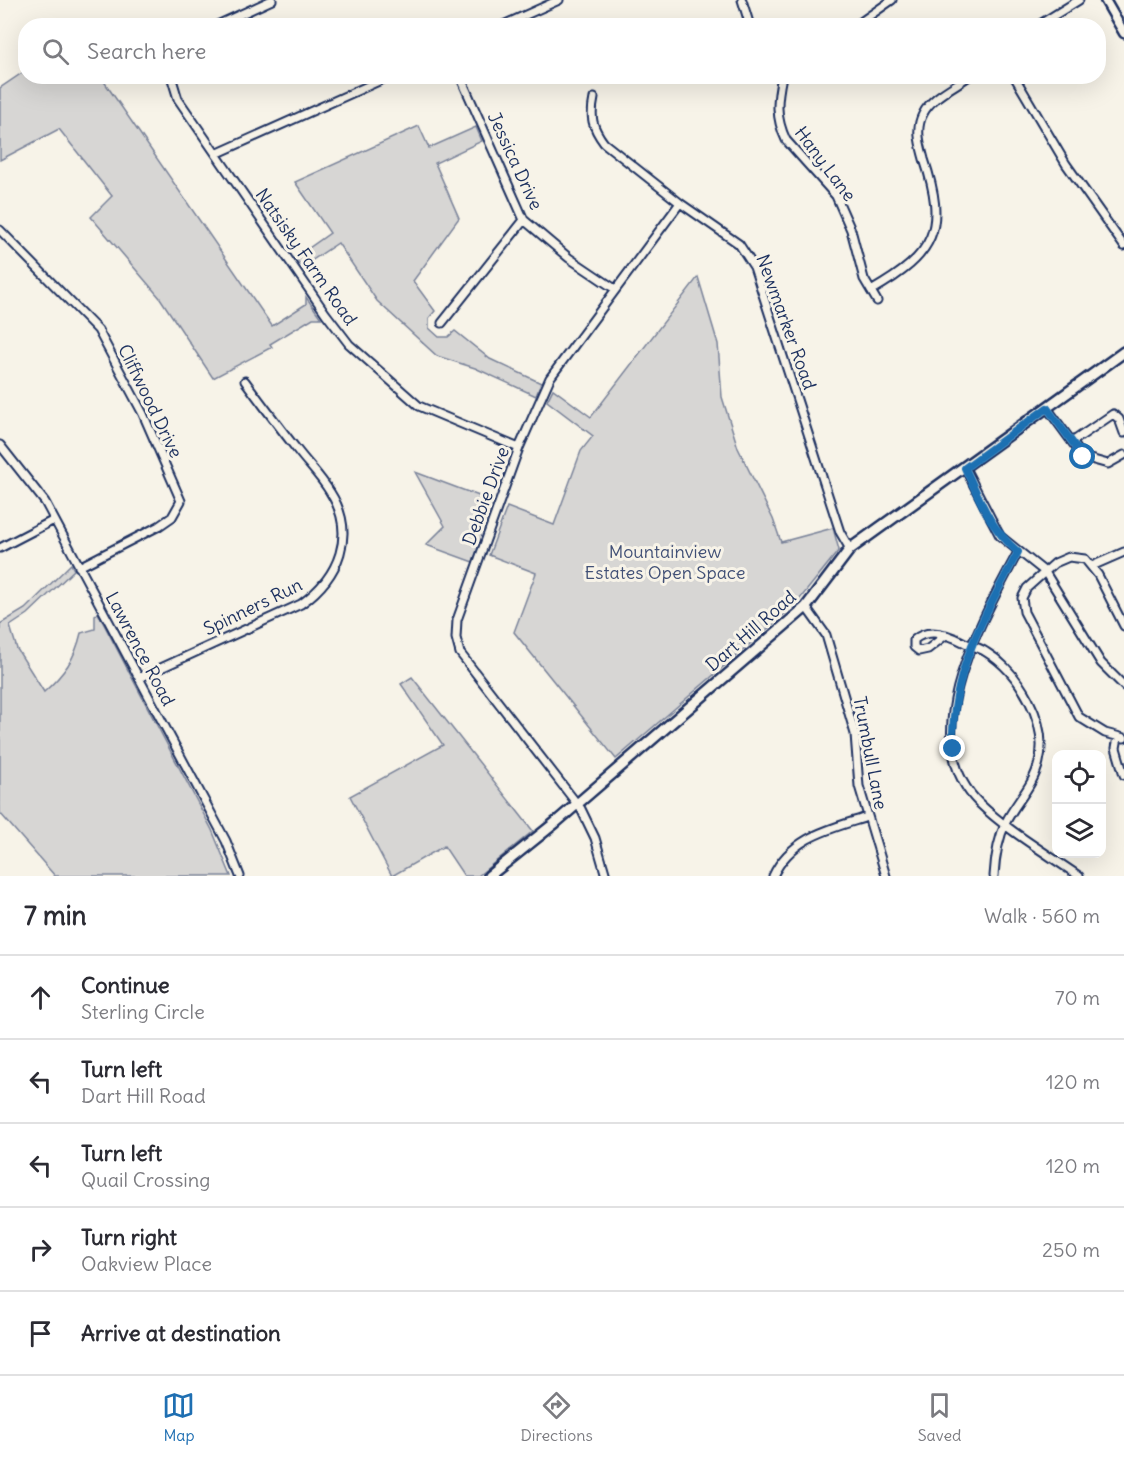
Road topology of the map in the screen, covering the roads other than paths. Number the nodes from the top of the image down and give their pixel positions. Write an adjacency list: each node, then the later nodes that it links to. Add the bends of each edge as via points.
1 (272, 0): 7 (street)
2 (559, 0): 8 (street)
3 (742, 0): 9 (street)
4 (892, 0): 10 (street)
5 (1079, 0): 11 (street)
6 (1105, 0): 12 (street)
7 (233, 18)
8 (519, 18)
9 (748, 18)
10 (866, 18)
11 (1050, 18)
12 (1124, 33)
13 (173, 84): 20 (street, Natsisky Farm Road, via 178,99)
14 (372, 84): 20 (street)
15 (464, 84): 22 (street, Jessica Drive)
16 (781, 84): 26 (street, Hany Lane, via 777,103 781,130 836,196)
17 (958, 84): 26 (street, via 927,108 918,130 936,201 933,232 914,260)
18 (1019, 84): 24 (street, via 1066,164)
19 (594, 98): 21 (street, Newmarker Road, via 590,117 604,143)
20 (216, 154): 35 (street, Natsisky Farm Road, via 350,344 419,406)
21 (680, 203): 25 (street, Debbie Drive); 40 (street, Newmarker Road, via 738,244 754,267 840,532)
22 (524, 220): 25 (street, Jessica Drive, via 569,258); 28 (street)
23 (0, 230): 44 (street, Cliffwood Drive, via 98,330 143,414 181,501 172,517 159,526)
24 (1124, 246)
25 (615, 289): 35 (street, Debbie Drive, via 550,378)
26 (871, 291): 27 (street, Hany Lane)
27 (876, 301)
28 (442, 323)
29 (1124, 352): 31 (main road, Dart Hill Road)
30 (245, 381): 50 (street, Spinners Run, via 331,493 341,519 342,548 335,570 301,604)
31 (1047, 408): 33 (street); 37 (main road, Dart Hill Road)
32 (1124, 433): 33 (street, via 1113,414)
33 (1072, 442): 36 (street, via 1083,457 1102,463 1114,462)
34 (0, 445): 38 (street, Lawrence Road, via 33,485)
35 (519, 448): 54 (street, Debbie Drive, via 457,620 456,638 467,666)
36 (1124, 455)
37 (965, 468): 40 (main road, Dart Hill Road); 41 (street, via 992,525)
38 (54, 520): 39 (street); 44 (street, Lawrence Road)
39 (0, 548)
40 (850, 549): 46 (main road, Dart Hill Road)
41 (1018, 552): 45 (street); 49 (street)
42 (1124, 552): 43 (street)
43 (1092, 566): 45 (street, via 1085,559 1069,557); 47 (street)
44 (80, 567): 50 (street, Lawrence Road)
45 (1045, 572): 51 (street, via 1101,663); 52 (street, via 1027,588 1022,598 1024,612 1079,717 1092,727)
46 (806, 607): 54 (main road, Dart Hill Road); 55 (street, Trumbull Lane, via 826,635 849,713)
47 (1124, 626)
48 (946, 635): 49 (street)
49 (971, 646): 56 (street, via 958,682 953,749 964,783 978,802); 56 (street, via 1004,666 1022,688 1037,725 1039,763)
50 (139, 678): 57 (street, Lawrence Road, via 226,841)
51 (1124, 686)
52 (1121, 737): 53 (street, via 1116,748)
53 (1124, 775)
54 (576, 804): 58 (main road, Dart Hill Road); 59 (street, Debbie Drive, via 588,820)
55 (867, 816): 60 (street, via 801,842 788,852); 61 (street, Trumbull Lane)
56 (1005, 823): 62 (street); 63 (street)
57 (240, 876)
58 (489, 876)
59 (606, 876)
60 (773, 876)
61 (886, 876)
62 (994, 876)
63 (1079, 876)

